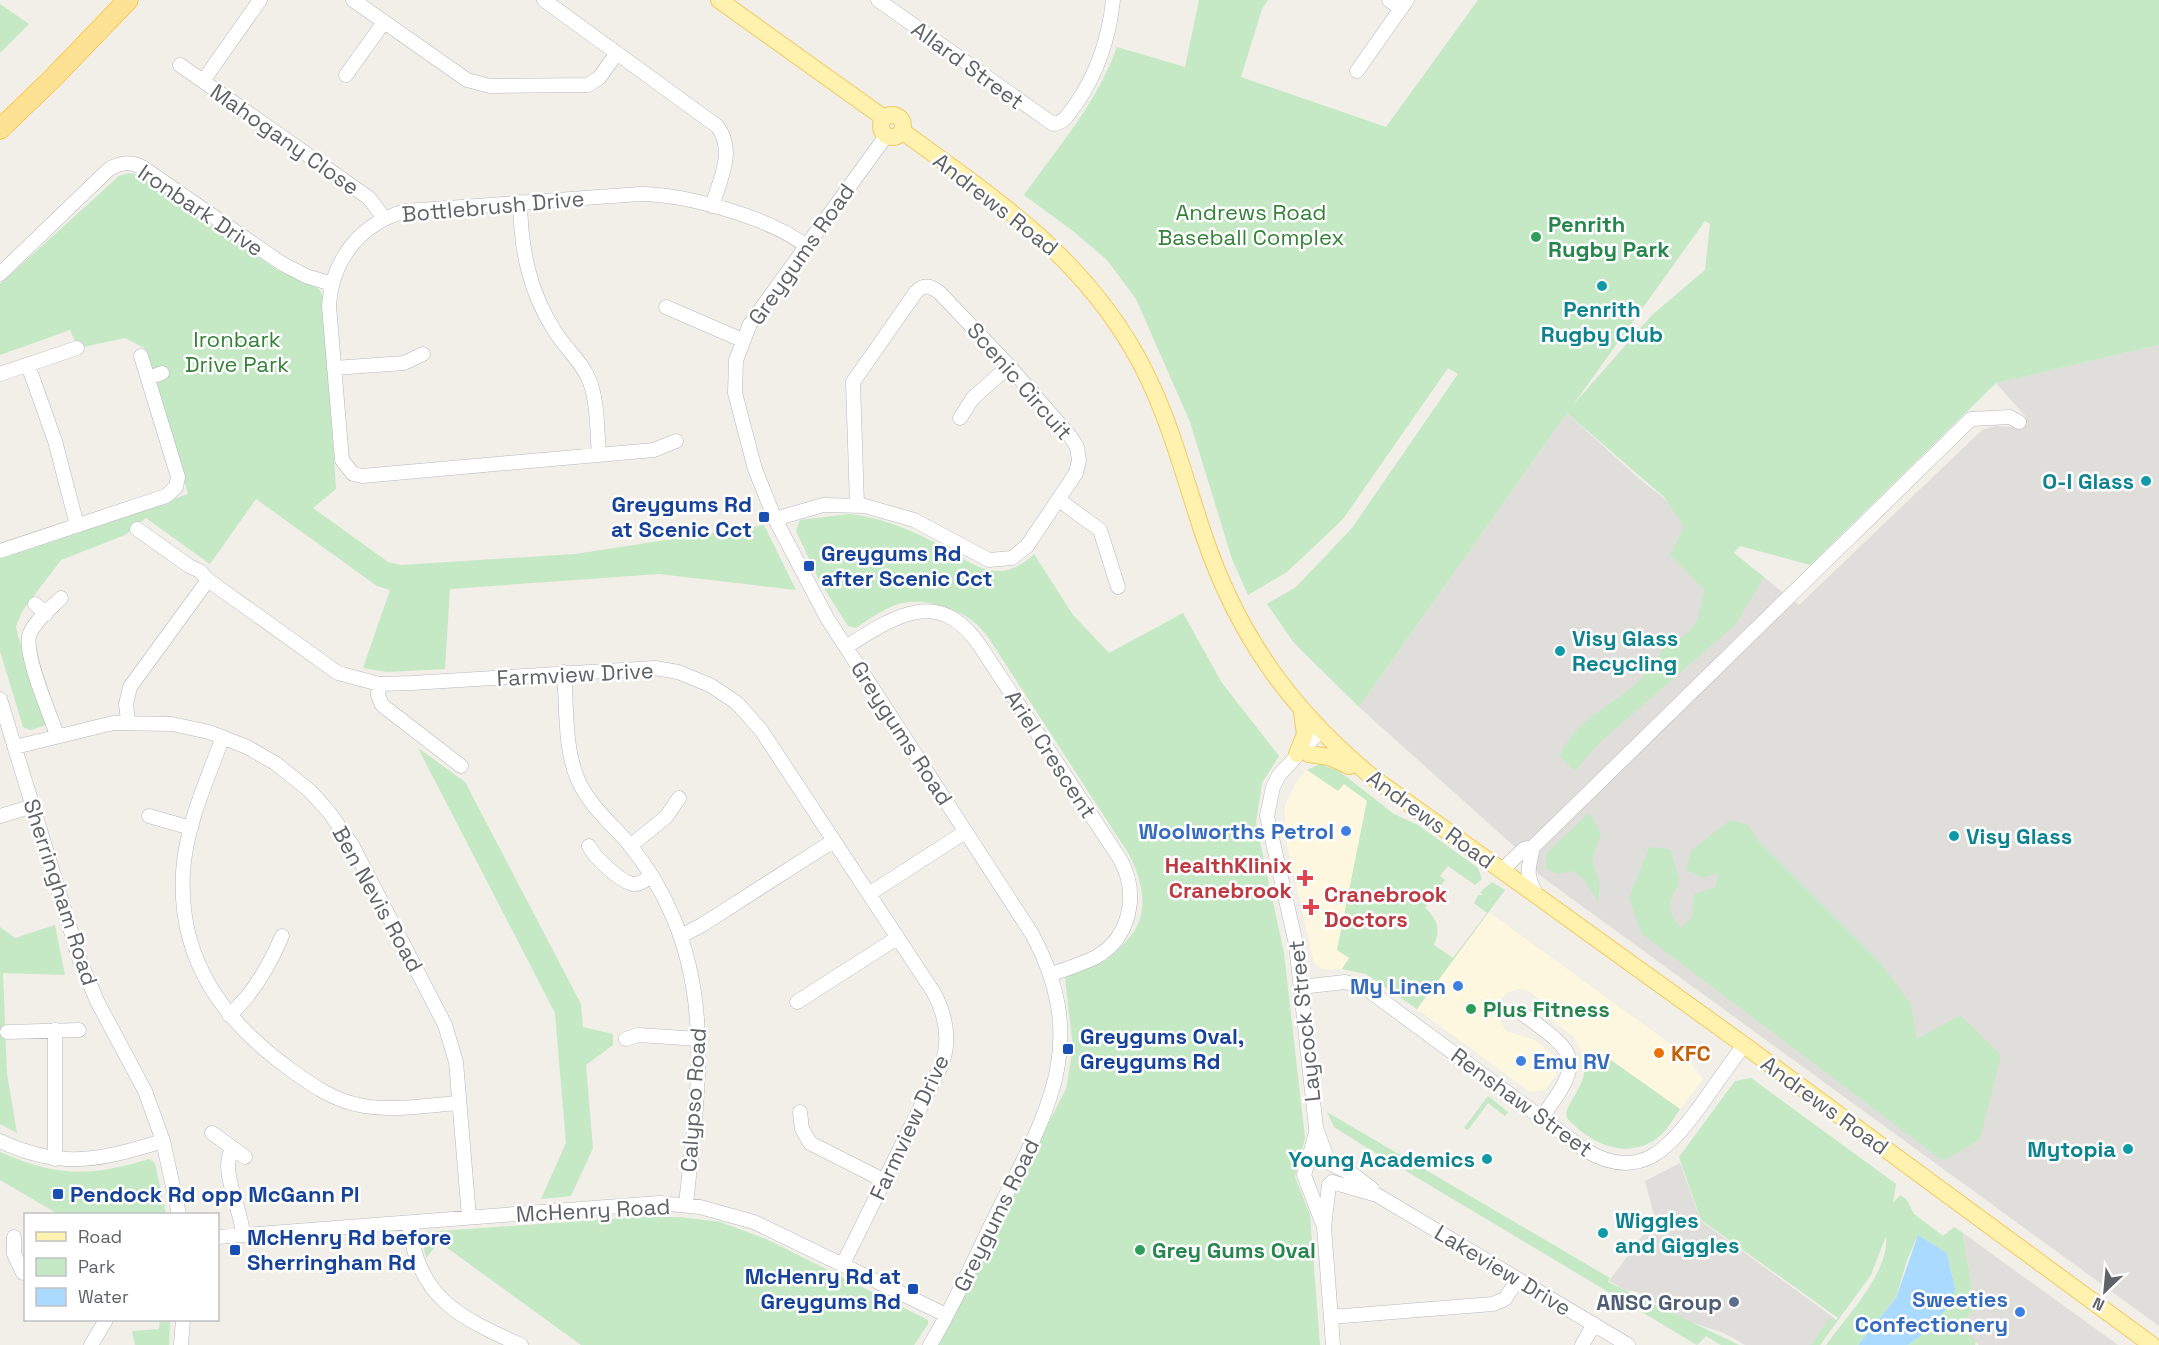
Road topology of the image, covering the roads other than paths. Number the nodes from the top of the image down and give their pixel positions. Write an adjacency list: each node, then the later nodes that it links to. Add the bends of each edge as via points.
1 (111, 0): 17 (highway, via 68,48)
2 (128, 0): 18 (highway)
3 (260, 0): 16 (street)
4 (353, 0): 11 (street)
5 (544, 0): 12 (street)
6 (719, 0): 19 (main road, Andrews Road, via 884,118 897,116 903,124)
7 (878, 0): 8 (street, Allard Street, via 1046,122 1060,123 1097,67 1107,39)
8 (1113, 0)
9 (1389, 0): 10 (street)
10 (1404, 4): 14 (street)
11 (384, 22): 12 (street, via 461,77 483,85 588,85 599,78); 15 (street)
12 (617, 53): 21 (street, via 706,116 730,139)
13 (180, 65): 16 (street, Mahogany Close)
14 (1357, 70)
15 (346, 75)
16 (202, 81): 22 (street, Mahogany Close, via 367,196)
17 (0, 111)
18 (0, 129)
19 (894, 134): 23 (street, Greygums Road); 56 (main road, Andrews Road, via 1001,202 1079,274 1119,326 1161,403 1210,553 1237,614 1268,667)
20 (520, 202): 21 (street, Bottlebrush Drive, via 649,194); 22 (street, Bottlebrush Drive, via 414,209); 40 (street, via 522,248 529,276 555,332 579,361 592,388)
21 (712, 206): 23 (street, Bottlebrush Drive, via 792,236)
22 (384, 218): 25 (street, Bottlebrush Drive, via 350,246)
23 (806, 246): 27 (street, Greygums Road)
24 (0, 274): 25 (street, Ironbark Drive, via 108,170 130,163 142,167 288,268)
25 (332, 284): 33 (street, Bottlebrush Drive, via 329,306)
26 (666, 307): 27 (street)
27 (742, 340): 43 (street, Greygums Road, via 735,365 735,393 755,469)
28 (77, 348): 31 (street)
29 (423, 354): 33 (street, via 400,363)
30 (141, 356): 36 (street)
31 (27, 365): 35 (street); 44 (street, via 55,441)
32 (1009, 366): 37 (street, via 970,400); 41 (street, Scenic Circuit, via 1077,447 1077,469); 42 (street, Scenic Circuit, via 925,281 853,382)
33 (334, 368): 40 (street, Bottlebrush Drive, via 342,460 347,470 357,476)
34 (162, 373): 36 (street)
35 (0, 374)
36 (148, 378): 44 (street, via 178,477 176,487 166,496)
37 (960, 418)
38 (2019, 422): 74 (street, via 2010,417 1971,419)
39 (676, 441): 40 (street, Bottlebrush Drive, via 659,450)
40 (599, 455)
41 (1059, 500): 42 (street, Scenic Circuit, via 1023,549 1012,558 995,561 984,559 914,520); 48 (street, via 1100,530)
42 (857, 505): 43 (street, Scenic Circuit, via 814,507)
43 (775, 519): 52 (street, Greygums Road, via 812,592)
44 (77, 525): 46 (street)
45 (137, 528): 47 (street, Farmview Drive)
46 (0, 551)
47 (208, 580): 54 (street, Farmview Drive, via 329,669); 57 (street, via 130,687)
48 (1118, 587)
49 (61, 598): 51 (street)
50 (35, 604): 51 (street)
51 (46, 614): 59 (street, via 31,631 29,644)
52 (846, 647): 70 (street, Greygums Road); 82 (street, Ariel Crescent, via 906,613 933,613 962,626 980,646 1120,859 1131,900 1120,933 1094,958)
53 (564, 672): 54 (street, Farmview Drive); 71 (street, Farmview Drive, via 655,668 689,676 719,690 737,703 760,730); 73 (street, Calypso Road, via 570,750 577,779 588,799)
54 (380, 684): 63 (street, via 378,695 385,708)
55 (0, 699): 61 (street, Sherringham Road)
56 (1301, 711): 58 (main road, Andrews Road); 62 (main road)
57 (128, 721): 59 (street, Ben Nevis Road); 60 (street, Ben Nevis Road, via 172,724)
58 (1323, 734): 62 (street, Laycock Street); 64 (main road, Andrews Road)
59 (57, 735): 61 (street, Ben Nevis Road)
60 (224, 737): 69 (street); 93 (street, Ben Nevis Road, via 261,755 299,781 344,833 445,1024 456,1062)
61 (15, 747): 66 (street, Sherringham Road)
62 (1303, 754): 64 (main road, via 1330,757); 83 (street, Laycock Street, via 1277,797 1273,815 1274,844 1291,914)
63 (461, 766)
64 (1372, 777): 75 (main road, Andrews Road)
65 (679, 798): 73 (street, via 666,817)
66 (33, 806): 67 (street); 99 (street, Sherringham Road, via 87,980 132,1065)
67 (0, 816)
68 (148, 816): 69 (street)
69 (191, 828): 86 (street, via 183,877 186,923 204,976)
70 (965, 831): 77 (street); 82 (street, Greygums Road, via 1032,934)
71 (833, 841): 77 (street, Farmview Drive); 80 (street)
72 (589, 846): 76 (street, via 600,862 631,884)
73 (630, 846): 76 (street, Calypso Road)
74 (1533, 847): 75 (street, via 1524,849); 78 (street, via 1528,870)
75 (1502, 870): 78 (main road, Andrews Road)
76 (652, 876): 80 (street, Calypso Road)
77 (869, 894): 81 (street, Farmview Drive)
78 (1538, 896): 92 (main road, Andrews Road)
79 (282, 936): 86 (street, via 270,962)
80 (681, 936): 91 (street, Calypso Road, via 694,986)
81 (897, 938): 84 (street); 105 (street, Farmview Drive, via 937,998 944,1017 946,1042 938,1072)
82 (1052, 974): 122 (street, Greygums Road, via 1061,1036 1054,1090)
83 (1301, 987): 95 (street, Renshaw Street, via 1345,982 1364,987); 96 (street, Laycock Street)
84 (797, 1002)
85 (1520, 1012): 95 (street, via 1561,1044 1570,1062 1566,1083)
86 (229, 1015): 93 (street, via 266,1052 320,1090 344,1101 386,1108)
87 (55, 1030): 88 (street); 89 (street); 102 (street)
88 (79, 1030)
89 (7, 1032)
90 (626, 1039): 91 (street, via 638,1035)
91 (700, 1039): 109 (street, Calypso Road)
92 (1744, 1045): 95 (street, Renshaw Street, via 1679,1135 1648,1159 1629,1163 1604,1160); 134 (main road, Andrews Road)
93 (459, 1103): 111 (street, Ben Nevis Road)
94 (800, 1112): 105 (street, via 802,1130 810,1143)
95 (1541, 1118)
96 (1316, 1128): 103 (street, Laycock Street); 104 (street, Laycock Street)
97 (212, 1133): 100 (street)
98 (0, 1141): 102 (street)
99 (163, 1142): 102 (street, via 101,1159); 110 (street, Sherringham Road)
100 (233, 1148): 101 (street); 114 (street, via 228,1173)
101 (245, 1157)
102 (55, 1159)
103 (1329, 1163): 104 (street, via 1316,1159); 107 (street, via 1334,1174); 108 (street, Lakeview Drive, via 1366,1183)
104 (1305, 1167): 106 (street)
105 (885, 1181): 119 (street, Farmview Drive)
106 (1306, 1182): 107 (street, via 1317,1189); 113 (street)
107 (1331, 1183): 108 (street, Lakeview Drive); 113 (street)
108 (1377, 1195): 121 (street, Lakeview Drive)
109 (686, 1204): 111 (street, McHenry Road); 119 (street, McHenry Road, via 754,1222)
110 (179, 1213)
111 (468, 1217): 112 (street, McHenry Road)
112 (409, 1222): 114 (street, McHenry Road); 129 (street, via 421,1269 443,1300 468,1321)
113 (1324, 1227): 123 (street)
114 (243, 1235): 116 (street, McHenry Road)
115 (14, 1237): 118 (street)
116 (219, 1237)
117 (0, 1250): 118 (street)
118 (14, 1254): 120 (street)
119 (843, 1264): 122 (street, McHenry Road)
120 (23, 1273)
121 (1518, 1279): 123 (street, via 1505,1299 1493,1304); 126 (street, Lakeview Drive)
122 (946, 1315): 130 (street, Greygums Road)
123 (1331, 1317): 131 (street)
124 (105, 1321): 127 (street)
125 (183, 1321): 128 (street)
126 (1594, 1324): 132 (street); 133 (street, Lakeview Drive)
127 (91, 1345)
128 (181, 1345)
129 (520, 1345)
130 (930, 1345)
131 (1333, 1345)
132 (1582, 1345)
133 (1628, 1345)
134 (2152, 1345)

